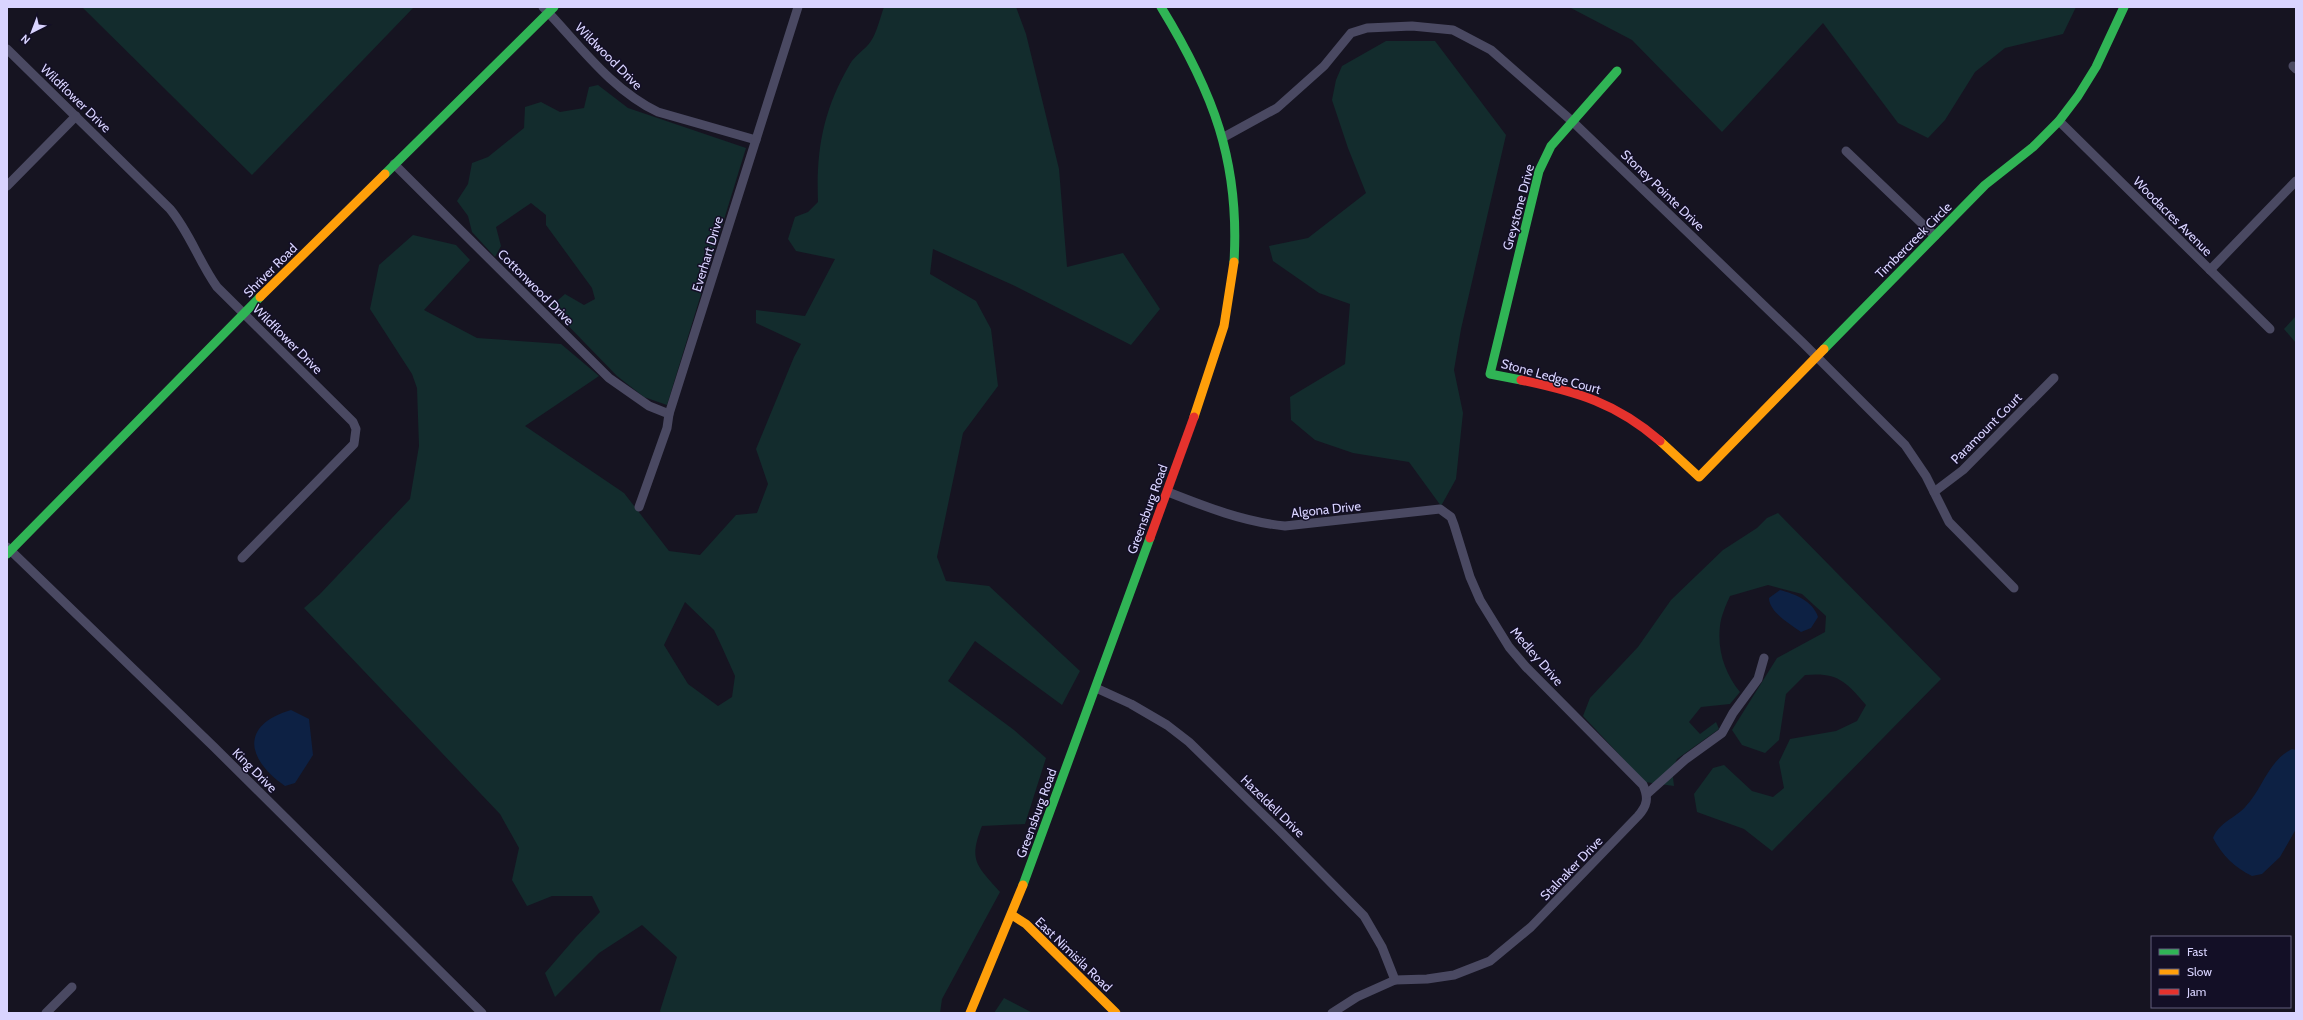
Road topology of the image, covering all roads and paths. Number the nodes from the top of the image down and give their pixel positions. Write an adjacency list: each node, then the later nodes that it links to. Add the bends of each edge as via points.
1 (798, 7): 11 (street, Everhart Drive)
2 (1161, 7): 10 (street, Greensburg Road, via 1190,54 1206,87)
3 (2124, 7): 8 (street, Timbercreek Circle, via 2102,56)
4 (548, 9): 11 (street, Wildwood Drive, via 621,89 643,105 658,112); 13 (street, Shriver Road)
5 (7, 49): 7 (street, Wildflower Drive)
6 (1617, 71): 9 (street, Greystone Drive)
7 (76, 116): 15 (street); 18 (street, Wildflower Drive, via 170,209 188,234 206,272 217,287)
8 (2060, 121): 16 (street, Timbercreek Circle, via 1985,186); 17 (street, Woodacres Avenue)
9 (1573, 122): 10 (street, Stoney Pointe Drive, via 1510,64 1491,50 1453,30 1405,26 1367,28 1351,33 1324,66 1277,108); 20 (street, Stoney Pointe Drive); 21 (street, Greystone Drive, via 1552,146 1539,171)
10 (1224, 137): 25 (street, Greensburg Road, via 1233,178 1236,210 1232,288 1220,343)
11 (756, 140): 23 (street, Everhart Drive)
12 (1846, 151): 16 (street)
13 (394, 164): 18 (street, Shriver Road); 23 (street, Cottonwood Drive, via 609,378 649,406)
14 (2296, 181): 17 (street)
15 (7, 186)
16 (1935, 236): 20 (street, Timbercreek Circle)
17 (2210, 270): 19 (street, Woodacres Avenue)
18 (244, 313): 29 (street, Shriver Road); 30 (street, Wildflower Drive, via 353,422 357,437 349,450)
19 (2270, 329)
20 (1817, 357): 24 (street, Timbercreek Circle); 26 (street, Stoney Pointe Drive, via 1905,445)
21 (1490, 374): 24 (street, Stone Ledge Court, via 1585,396 1612,407 1637,421)
22 (2054, 378): 26 (street, Paramount Court, via 1963,470)
23 (669, 414): 27 (street, Everhart Drive, via 667,428)
24 (1699, 477)
25 (1168, 492): 28 (street, Algona Drive, via 1245,520 1285,526 1304,526 1421,510); 33 (street, Greensburg Road)
26 (1934, 492): 31 (street, Stoney Pointe Drive, via 1949,522)
27 (639, 507)
28 (1443, 511): 34 (street, Medley Drive, via 1451,517 1480,600 1509,647 1643,785)
29 (8, 550): 39 (street, King Drive, via 214,747)
30 (242, 558)
31 (2014, 588)
32 (1764, 658): 34 (street, via 1758,679 1722,733 1686,759)
33 (1096, 688): 35 (street, Greensburg Road); 36 (street, Hazeldell Drive, via 1131,704 1167,725 1189,742 1288,838 1364,916 1382,947)
34 (1647, 794): 36 (street, Stalnaker Drive, via 1645,808 1638,816 1502,953 1477,967 1454,975)
35 (1012, 915): 40 (street, Greensburg Road); 41 (street, East Nimisila Road, via 1026,924)
36 (1395, 980): 42 (street, Stalnaker Drive, via 1357,997)
37 (72, 987): 38 (street)
38 (46, 1013)
39 (482, 1013)
40 (970, 1013)
41 (1116, 1013)
42 (1332, 1013)

